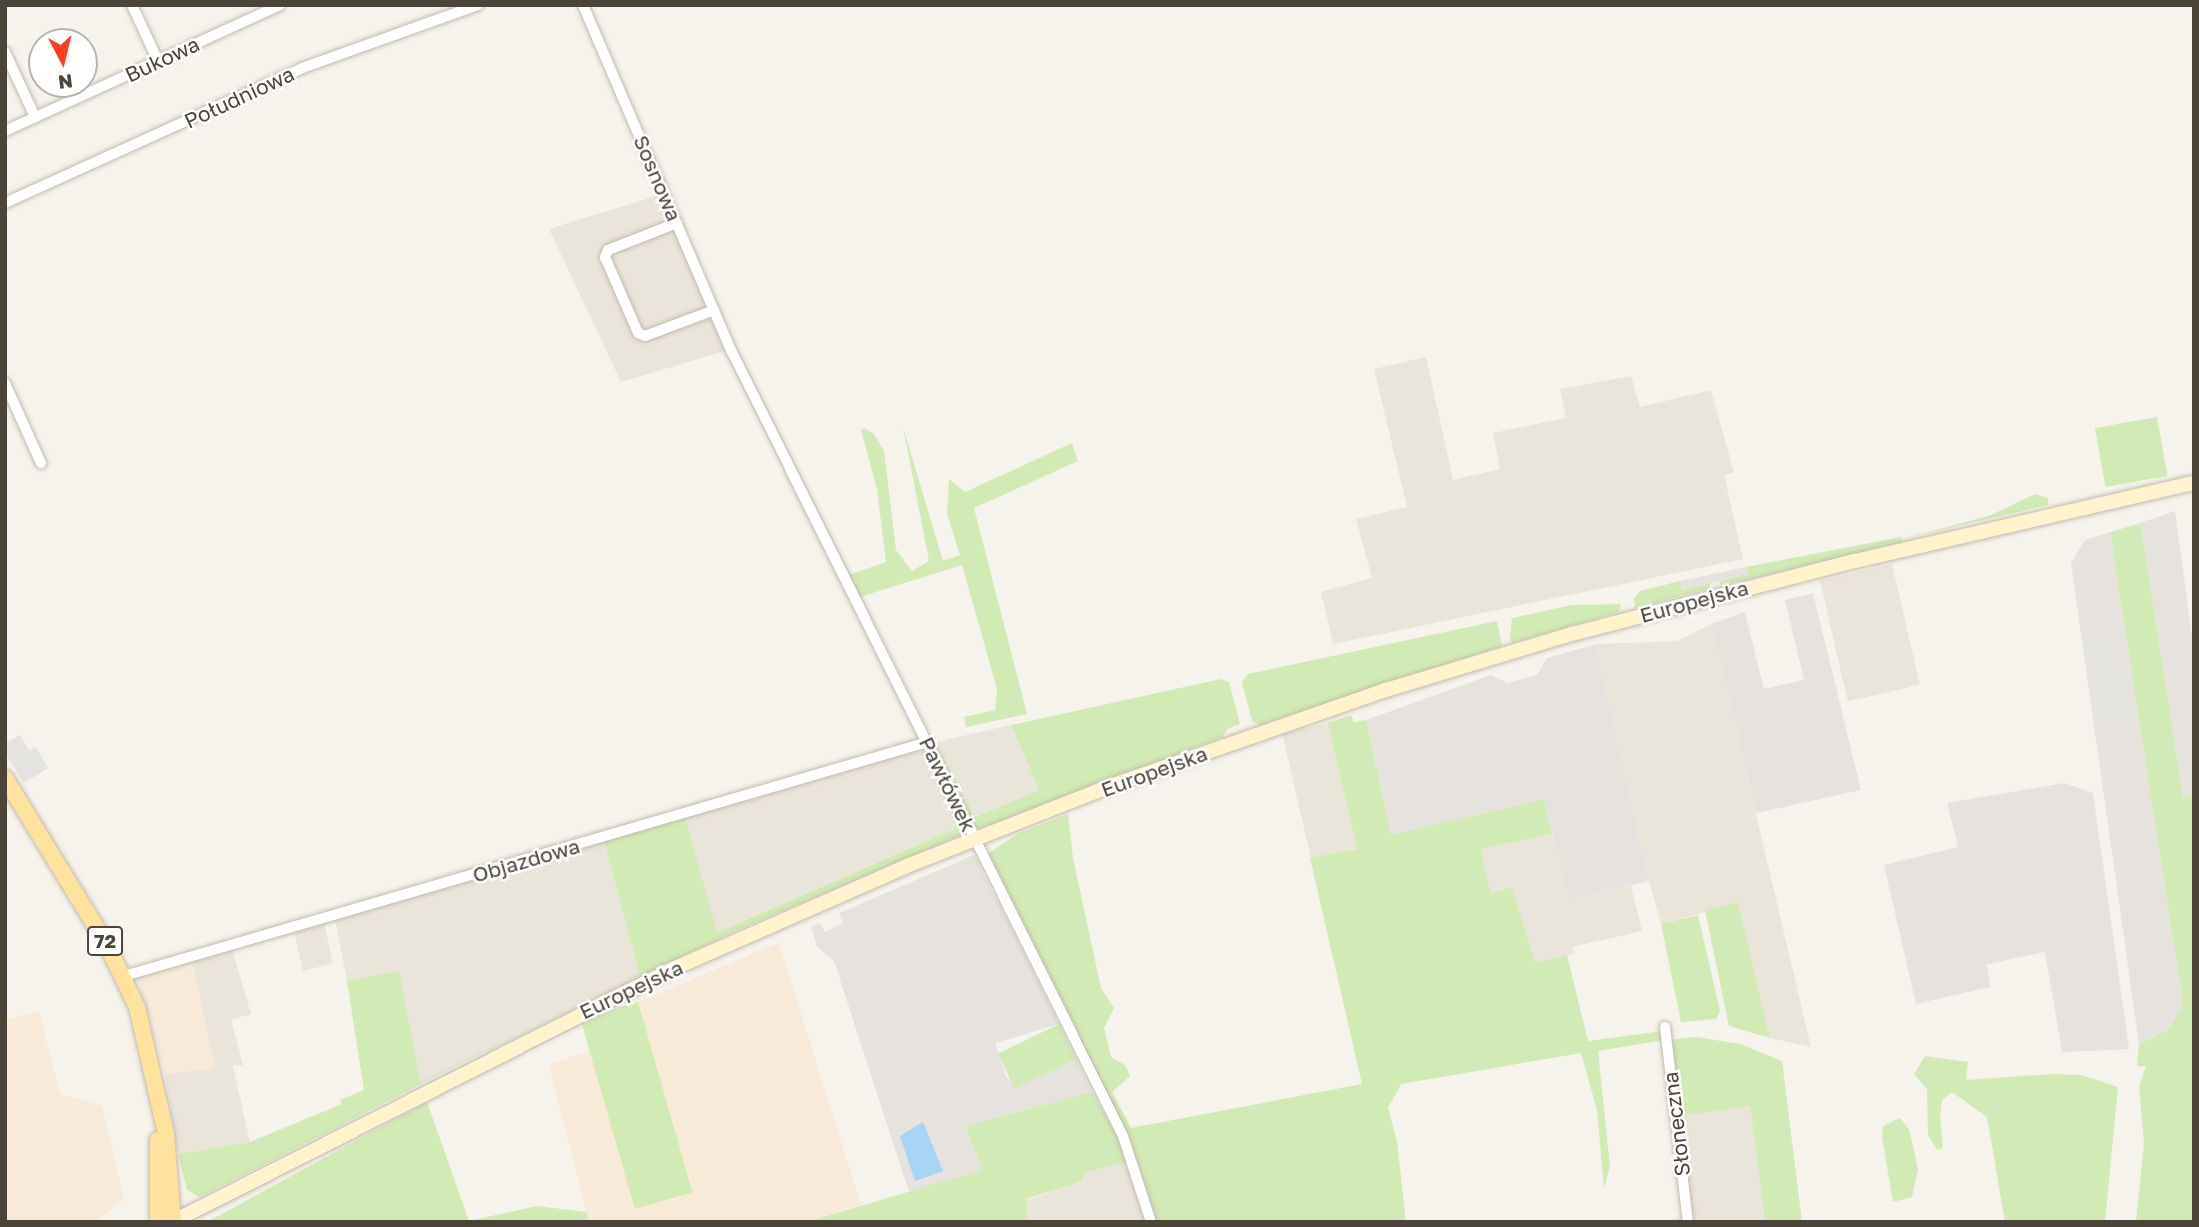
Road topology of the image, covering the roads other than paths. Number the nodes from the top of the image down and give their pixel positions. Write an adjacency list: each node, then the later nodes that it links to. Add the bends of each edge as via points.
1 (132, 5): 6 (street)
2 (279, 5): 6 (street, Bukowa)
3 (478, 5): 9 (street, Południowa, via 302,68)
4 (583, 5): 10 (street, Sosnowa)
5 (5, 52): 7 (street)
6 (158, 61): 7 (street, Bukowa)
7 (35, 117): 8 (street, Bukowa)
8 (5, 131)
9 (5, 203)
10 (677, 223): 11 (street, Sosnowa); 11 (street, via 608,250 605,257 638,333 645,336)
11 (714, 310): 12 (street, Sosnowa)
12 (732, 352): 16 (street, Pawłówek)
13 (5, 383): 14 (street)
14 (41, 463)
15 (2194, 483): 18 (main road, Europejska, via 1773,580 1535,645 1283,725)
16 (928, 742): 18 (street, Pawłówek); 19 (street, Objazdowa)
17 (5, 778): 19 (main road, 72)
18 (975, 838): 22 (main road, Europejska, via 603,1002); 24 (street, Pawłówek, via 1124,1136)
19 (124, 976): 21 (main road, 72, via 147,1039)
20 (1665, 1027): 25 (street, Słoneczna)
21 (162, 1121): 22 (main road, 72); 23 (main road, 72)
22 (175, 1221)
23 (158, 1222)
24 (1151, 1222)
25 (1688, 1222)

